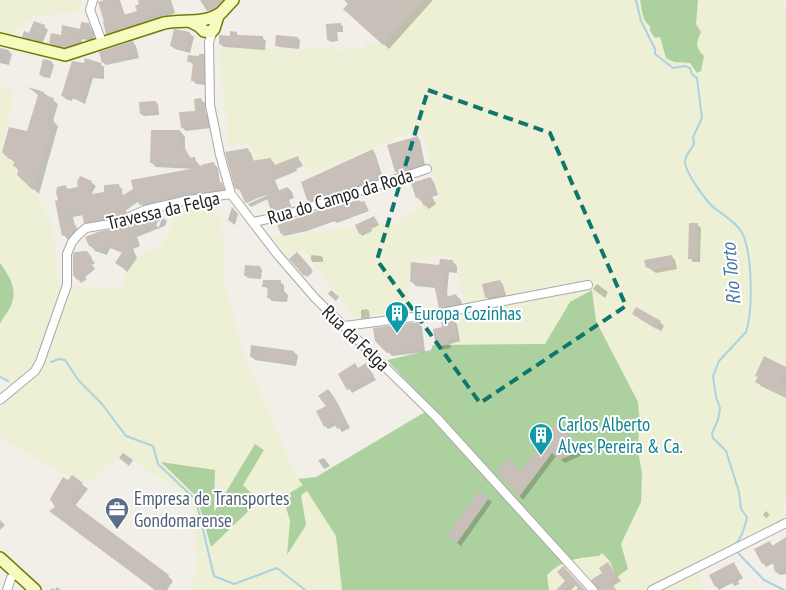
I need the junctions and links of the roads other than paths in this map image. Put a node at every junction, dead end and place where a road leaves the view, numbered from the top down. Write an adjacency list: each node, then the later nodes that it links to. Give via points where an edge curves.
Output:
1 (93, 0): 5 (street, via 90,10)
2 (233, 0): 3 (street)
3 (208, 28): 5 (street, via 185,21 164,23); 7 (street, Rua da Felga, via 210,105)
4 (0, 39): 5 (street, via 65,55)
5 (102, 42)
6 (427, 169): 8 (street, Rua do Campo da Roda, via 282,216)
7 (231, 194): 8 (street, Rua da Felga); 11 (street, Travessa da Felga, via 145,210 116,222 86,228 78,235 67,254 67,285 40,362 35,371)
8 (253, 222): 10 (street, Rua da Felga, via 308,290)
9 (588, 285): 10 (street, via 436,314)
10 (344, 326): 17 (street, Rua da Felga, via 437,418)
11 (0, 400)
12 (786, 523): 18 (street)
13 (0, 558): 14 (street)
14 (16, 573): 15 (street); 16 (street)
15 (7, 590)
16 (35, 590)
17 (593, 590)
18 (652, 590)

